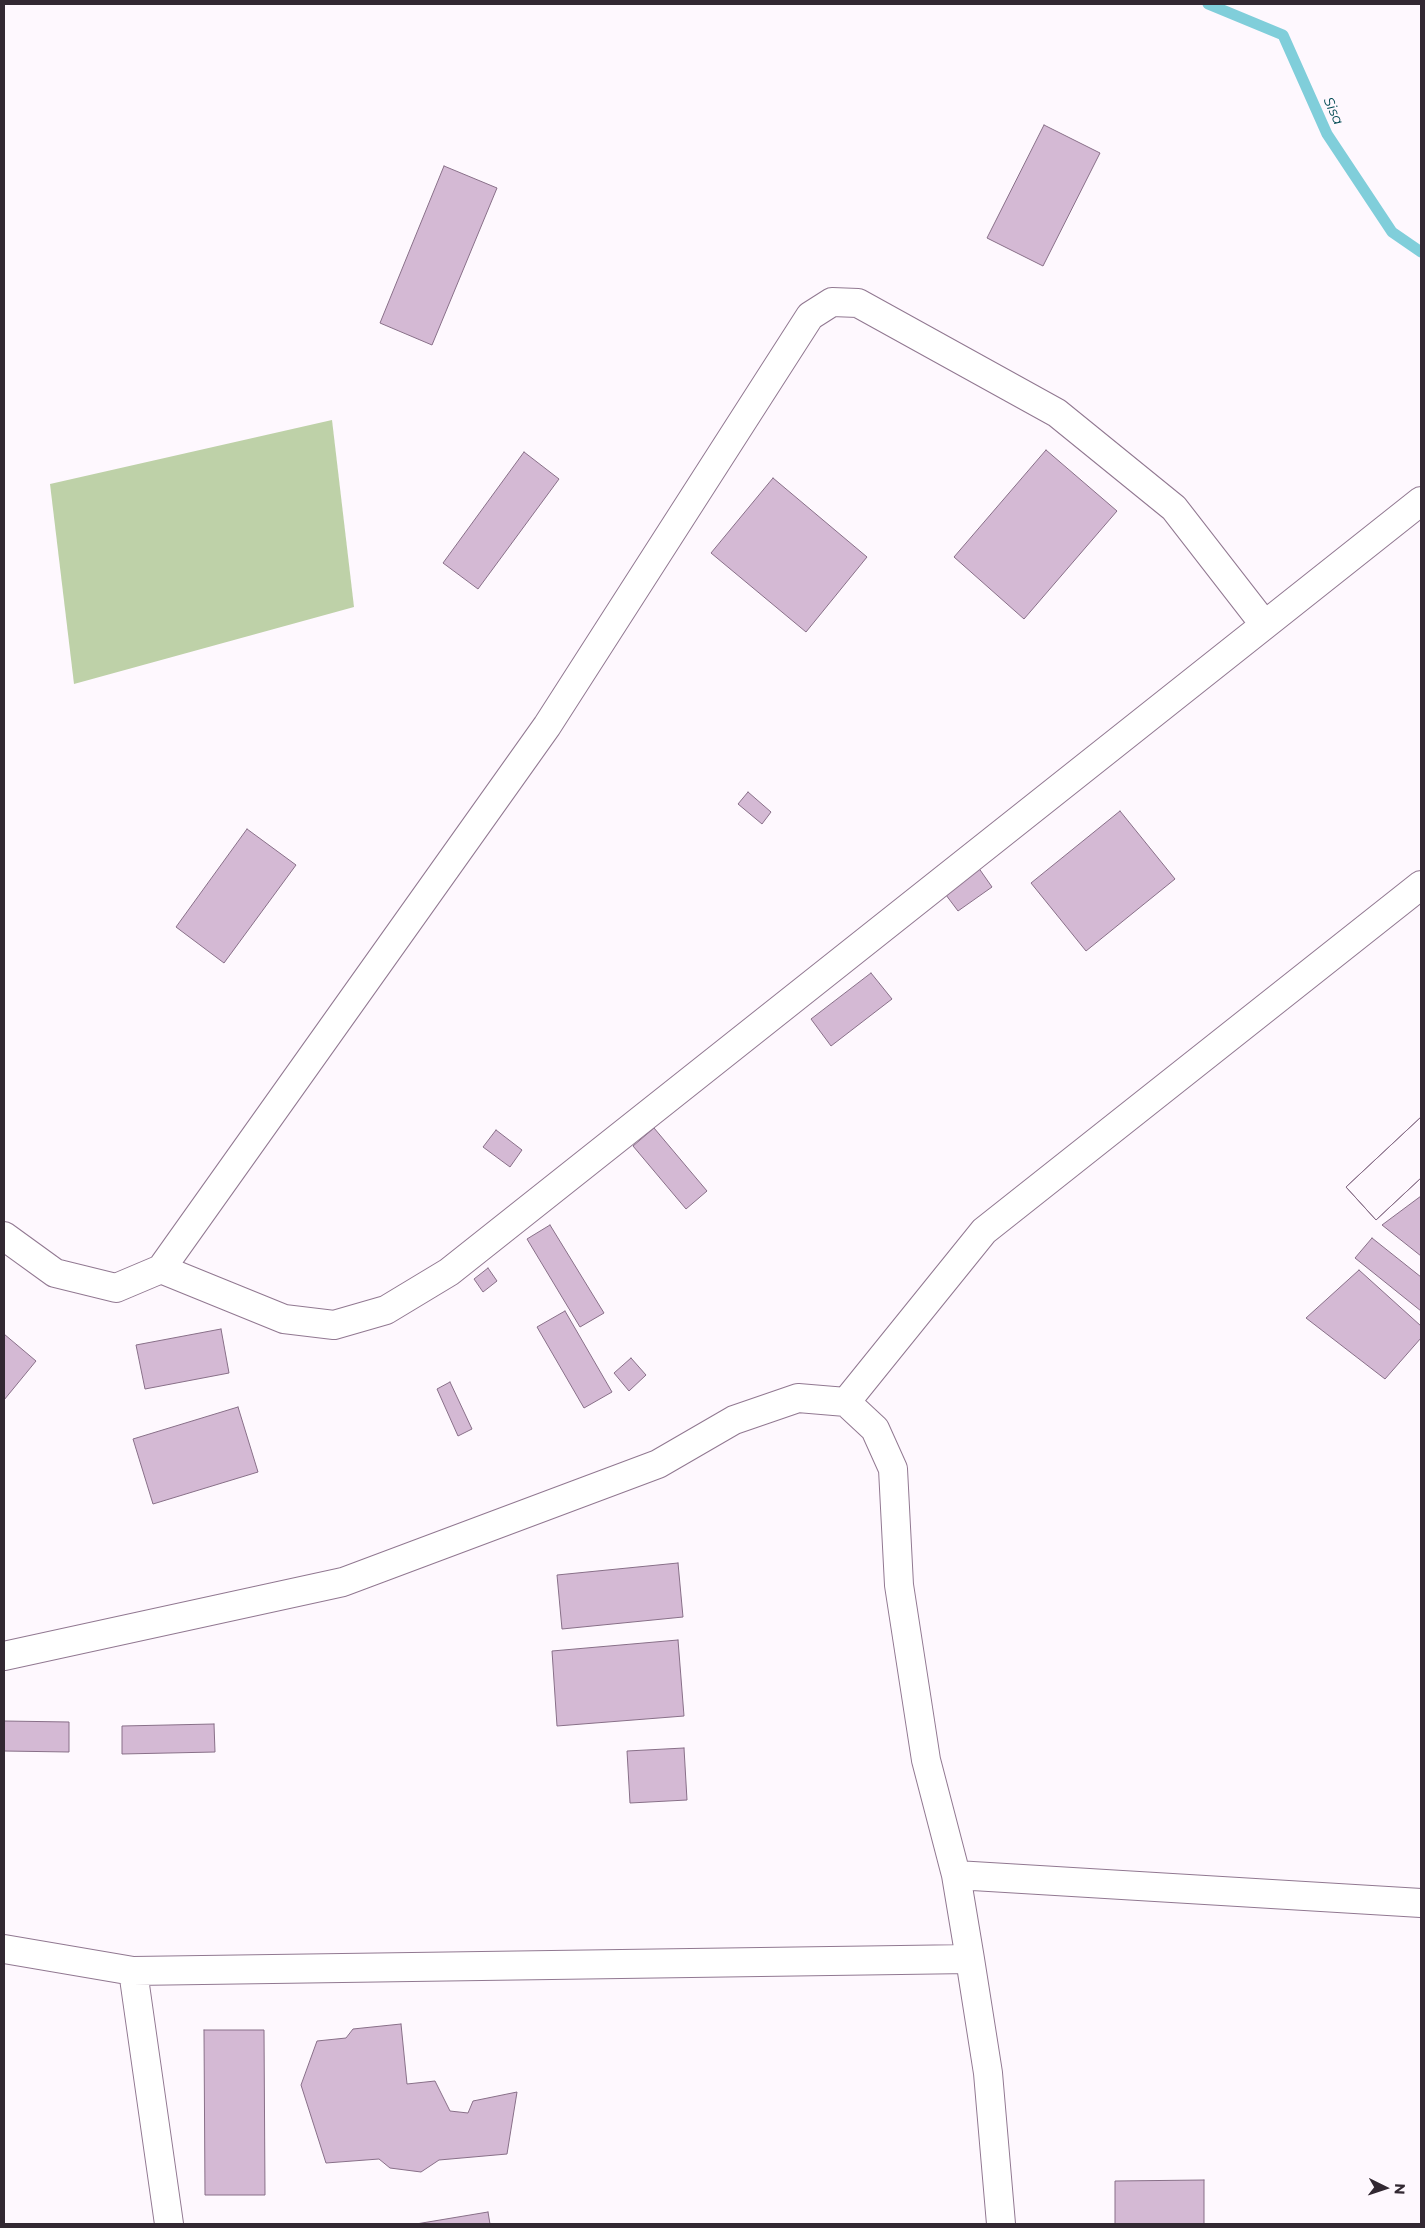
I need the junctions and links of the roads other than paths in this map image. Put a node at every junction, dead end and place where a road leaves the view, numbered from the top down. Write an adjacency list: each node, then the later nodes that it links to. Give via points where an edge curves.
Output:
1 (1421, 501): 2 (street)
2 (1264, 624): 5 (street, via 449,1272 386,1310 334,1325 284,1319); 5 (street, via 1174,508 1057,413 858,303 832,302 810,316 547,726)
3 (1421, 885): 6 (street, via 984,1231)
4 (4, 1236): 5 (street, via 55,1273 116,1288)
5 (161, 1269)
6 (846, 1402): 7 (street, via 798,1398 734,1420 658,1464 343,1582); 8 (street, via 875,1429 894,1470 899,1585 926,1760)
7 (4, 1656)
8 (956, 1875): 9 (street); 11 (street)
9 (1421, 1903)
10 (4, 1949): 12 (street)
11 (970, 1959): 12 (street); 14 (street, via 988,2073)
12 (132, 1971): 13 (street)
13 (169, 2224)
14 (1001, 2224)

